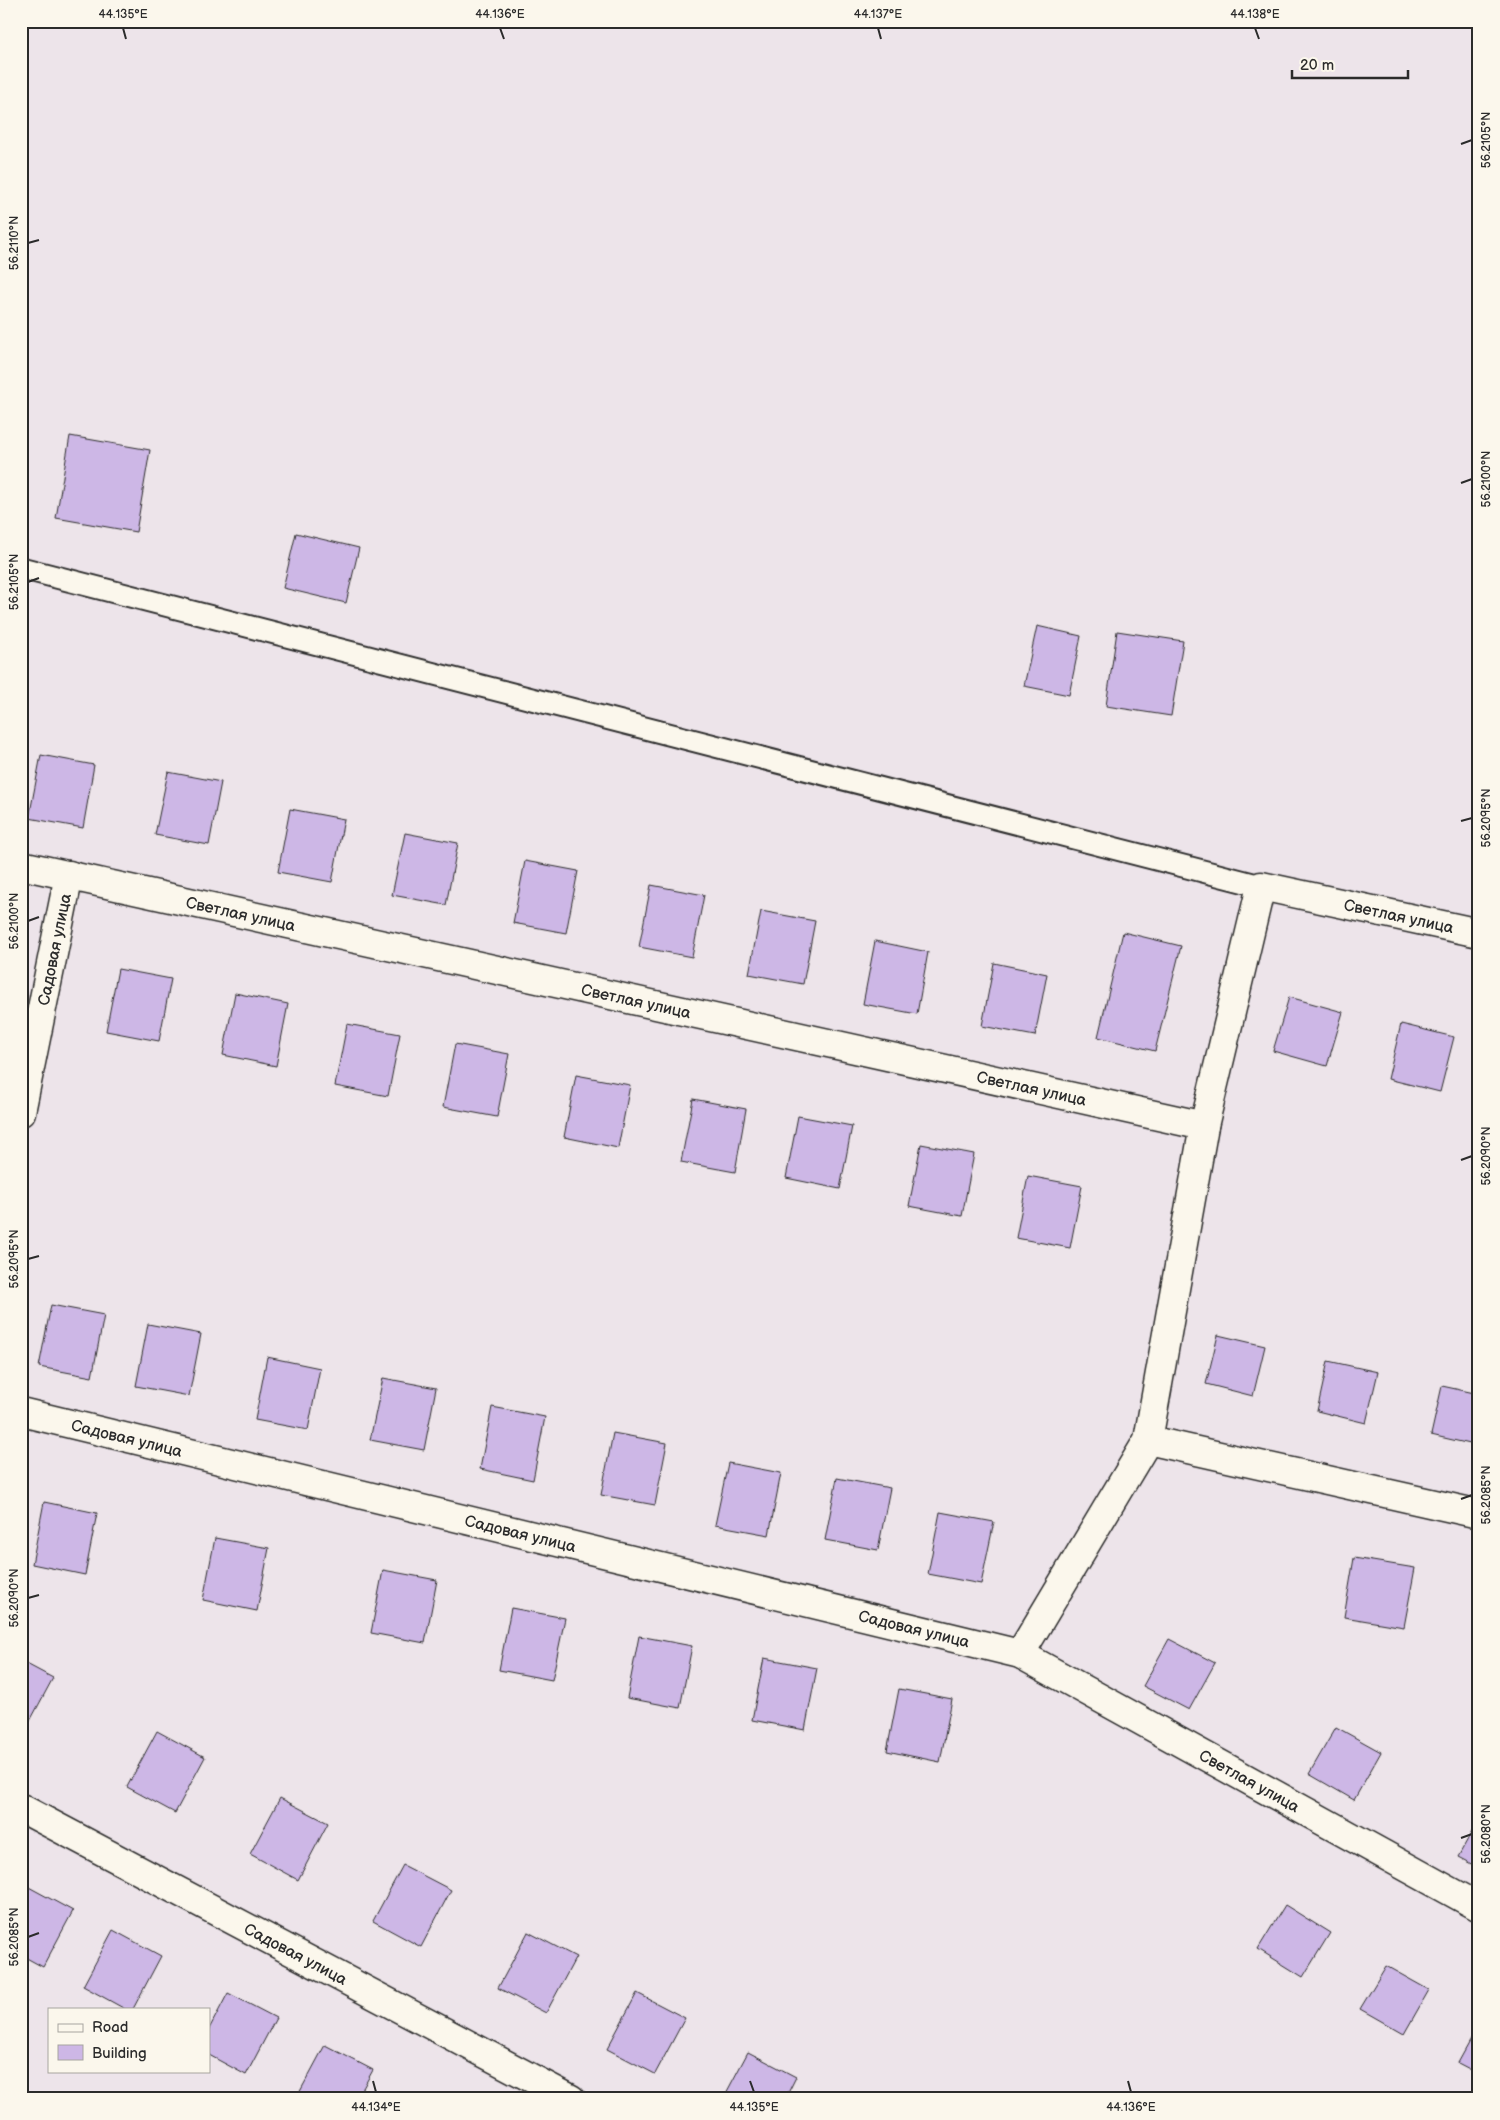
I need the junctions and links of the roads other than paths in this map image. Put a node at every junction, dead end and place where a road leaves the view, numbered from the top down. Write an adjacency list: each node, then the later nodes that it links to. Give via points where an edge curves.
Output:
1 (21, 568): 4 (lane)
2 (21, 865): 3 (street, Светлая улица)
3 (69, 875): 6 (street, Садовая улица); 7 (street, Светлая улица)
4 (1262, 886): 5 (street, Светлая улица); 7 (street)
5 (1479, 933)
6 (21, 1112)
7 (1204, 1126): 9 (street)
8 (21, 1412): 11 (street, Садовая улица)
9 (1148, 1440): 10 (street); 11 (street)
10 (1479, 1514)
11 (1020, 1654): 13 (street, Светлая улица)
12 (21, 1808): 14 (street, Садовая улица)
13 (1479, 1907)
14 (572, 2099)

